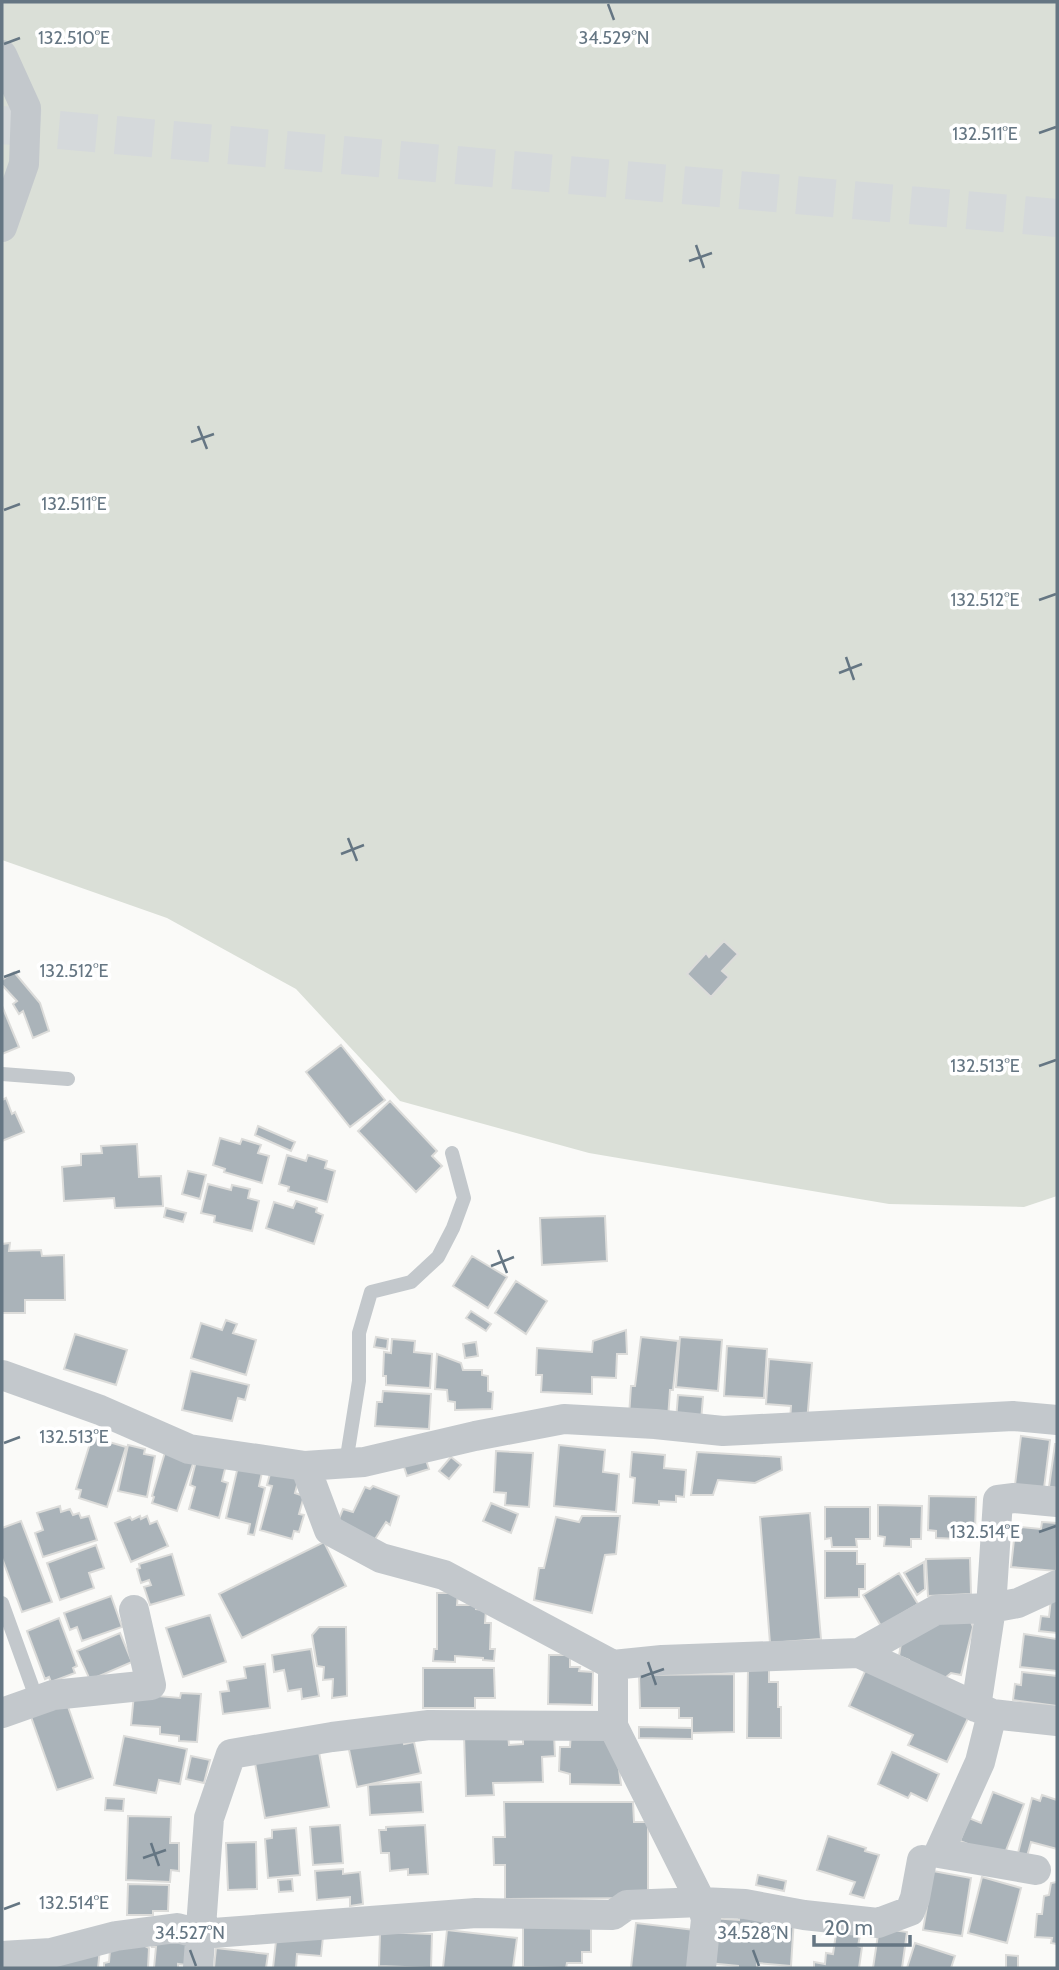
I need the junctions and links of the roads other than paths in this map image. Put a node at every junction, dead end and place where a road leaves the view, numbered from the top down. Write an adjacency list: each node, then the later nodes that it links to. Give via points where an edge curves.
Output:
1 (2, 55): 2 (street, via 26,108 24,164)
2 (2, 227)
3 (2, 1074): 4 (lane)
4 (68, 1079)
5 (452, 1153): 8 (lane, via 464,1198 438,1257 411,1282 371,1292 359,1333 359,1381)
6 (2, 1375): 9 (street, via 100,1410 189,1449)
7 (1057, 1420): 8 (street, via 1013,1416 723,1431 564,1419)
8 (345, 1464): 9 (street)
9 (305, 1466): 16 (street, via 329,1530 381,1558 444,1575)
10 (1057, 1502): 13 (street, via 998,1500)
11 (1057, 1585): 13 (street, via 1018,1603)
12 (2, 1604): 17 (lane)
13 (991, 1608): 15 (street, via 936,1610); 18 (street)
14 (134, 1610): 17 (street, via 151,1685)
15 (859, 1653): 16 (street); 18 (street)
16 (612, 1665): 21 (street)
17 (37, 1700): 19 (street)
18 (984, 1710): 20 (street); 23 (street, via 980,1762 939,1853)
19 (2, 1713)
20 (1057, 1721)
21 (613, 1727): 24 (street); 25 (street, via 429,1725 231,1754 209,1818)
22 (922, 1860): 24 (street, via 910,1911 878,1923)
23 (1036, 1870)
24 (701, 1902): 25 (street, via 627,1905 613,1915 476,1913); 28 (street, via 706,1919)
25 (200, 1934): 26 (street, via 177,1928 116,1936 51,1953); 27 (street)
26 (2, 1956)
27 (198, 1968)
28 (701, 1968)

